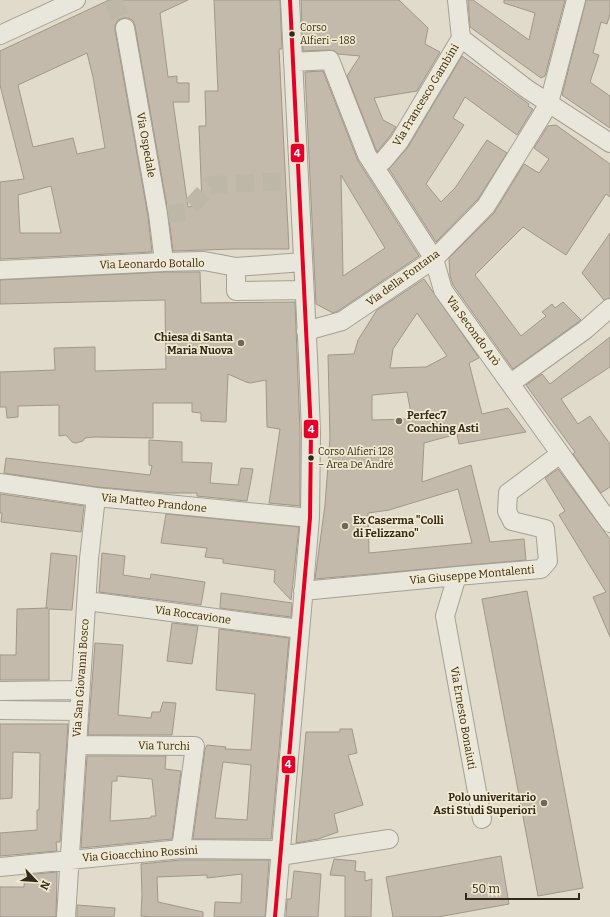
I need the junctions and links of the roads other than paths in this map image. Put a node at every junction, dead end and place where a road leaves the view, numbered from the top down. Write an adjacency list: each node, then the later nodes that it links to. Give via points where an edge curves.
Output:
1 (76, 0): 6 (street)
2 (290, 0): 8 (street)
3 (457, 0): 7 (street)
4 (576, 0): 9 (street, Via della Fontana)
5 (125, 28): 13 (street, Via Ospedale, via 162,214)
6 (0, 35)
7 (461, 38): 9 (street); 11 (street, Via Francesco Gambini, via 399,142 383,161)
8 (293, 62): 11 (street, Via Secondo Arò, via 330,60 367,155); 14 (street, via 292,180)
9 (549, 103): 10 (street); 12 (street, Via della Fontana, via 486,206)
10 (610, 143)
11 (373, 164): 12 (street, Via Secondo Arò)
12 (434, 259): 19 (street, Via della Fontana, via 342,321); 20 (street, Via Secondo Arò, via 443,290)
13 (164, 262): 15 (street, Via Leonardo Botallo, via 204,261); 16 (street, Via Leonardo Botallo)
14 (303, 262): 15 (street, Via Leonardo Botallo); 17 (street)
15 (236, 267): 17 (street, via 236,291)
16 (0, 270)
17 (304, 290): 19 (street)
18 (610, 308): 20 (street, via 585,330)
19 (306, 330): 24 (street, via 311,432)
20 (511, 383): 21 (street, Via Secondo Arò)
21 (560, 454): 25 (street, Via Secondo Arò); 26 (street, Via Giuseppe Montalenti, via 508,493 507,511 512,521 545,529 548,561 541,569)
22 (0, 483): 23 (street, Via Matteo Prandone)
23 (96, 497): 24 (street, Via Matteo Prandone); 28 (street, Via San Giovanni Bosco)
24 (310, 518): 27 (street)
25 (610, 523)
26 (457, 576): 27 (street, Via Giuseppe Montalenti); 37 (street, Via Ernesto Bonaiuti, via 445,616)
27 (303, 591): 29 (street)
28 (87, 601): 29 (street, Via Roccavione); 30 (street, Via San Giovanni Bosco)
29 (300, 629): 40 (street)
30 (80, 690): 32 (street); 35 (street, Via San Giovanni Bosco)
31 (0, 691): 32 (street)
32 (54, 691): 34 (street)
33 (0, 710): 34 (street)
34 (53, 710): 35 (street)
35 (79, 711): 36 (street, Via San Giovanni Bosco)
36 (76, 745): 39 (street, Via Turchi, via 195,746); 41 (street, Via San Giovanni Bosco)
37 (482, 819)
38 (389, 839): 40 (street, Via Gioacchino Rossini)
39 (181, 849): 40 (street, Via Gioacchino Rossini); 41 (street, Via Gioacchino Rossini)
40 (281, 853): 44 (street)
41 (71, 860): 42 (street, Via Gioacchino Rossini); 43 (street, Via San Giovanni Bosco)
42 (0, 867)
43 (66, 917)
44 (275, 917)

